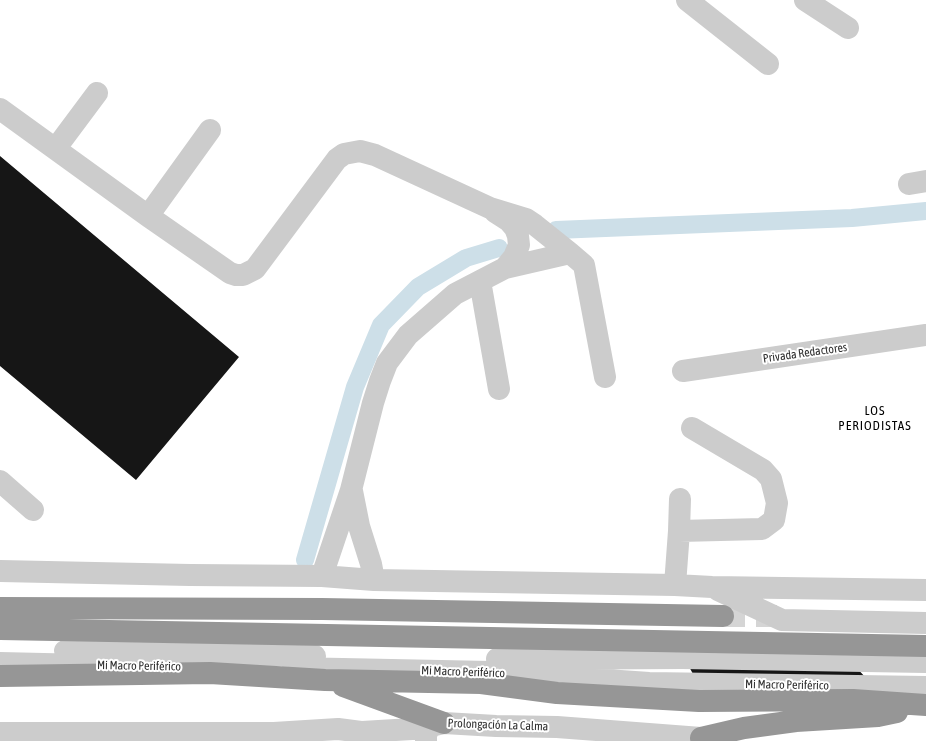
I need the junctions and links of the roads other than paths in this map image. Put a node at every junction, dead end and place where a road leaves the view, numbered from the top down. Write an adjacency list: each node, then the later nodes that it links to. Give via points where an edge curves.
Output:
1 (687, 0): 4 (street)
2 (805, 0): 3 (street)
3 (848, 28)
4 (768, 64)
5 (97, 93): 8 (street)
6 (0, 109): 8 (street)
7 (210, 130): 10 (street)
8 (56, 148): 10 (street)
9 (490, 208): 10 (street, via 375,155 353,151 341,156 332,165 255,269 243,275 230,273); 11 (street, via 526,219); 12 (street, via 509,221 518,236 519,245)
10 (148, 216)
11 (570, 253): 12 (street); 16 (street, via 584,265)
12 (505, 268): 13 (street)
13 (480, 281): 17 (street); 20 (street, via 455,294 424,320 408,335 387,363)
14 (926, 335): 15 (street, Privada Redactores)
15 (683, 371)
16 (605, 377)
17 (499, 389)
18 (692, 428): 23 (street, via 763,470 771,479 777,503 774,520 762,529)
19 (0, 480): 22 (street)
20 (351, 490): 25 (street); 26 (street)
21 (680, 499): 23 (street)
22 (33, 510)
23 (679, 531): 27 (street)
24 (0, 571): 25 (street)
25 (322, 576): 26 (street)
26 (374, 580): 27 (street)
27 (675, 585): 28 (street)
28 (712, 587): 29 (street); 32 (street, via 782,620)
29 (926, 590)
30 (0, 608): 31 (highway, via 322,609)
31 (723, 616)
32 (926, 623)
33 (0, 629): 34 (highway)
34 (926, 646)
35 (0, 650): 36 (street, Mi Macro Periférico, via 488,659 682,658)
36 (926, 662)
37 (0, 663): 40 (street, Mi Macro Periférico, via 490,672)
38 (0, 676): 39 (highway, via 210,674)
39 (325, 680): 40 (highway, via 481,683 557,693 699,701); 41 (highway)
40 (923, 700): 45 (highway, via 904,710 878,716 796,721 744,728)
41 (433, 731): 43 (street, Prolongación La Calma, via 496,726); 44 (street, Prolongación La Calma)
42 (0, 733): 44 (street, via 274,733 338,729)
43 (556, 734): 45 (street, Prolongación La Calma)
44 (355, 736): 46 (street)
45 (700, 739): 47 (street, Prolongación La Calma)
46 (382, 741)
47 (722, 741)

